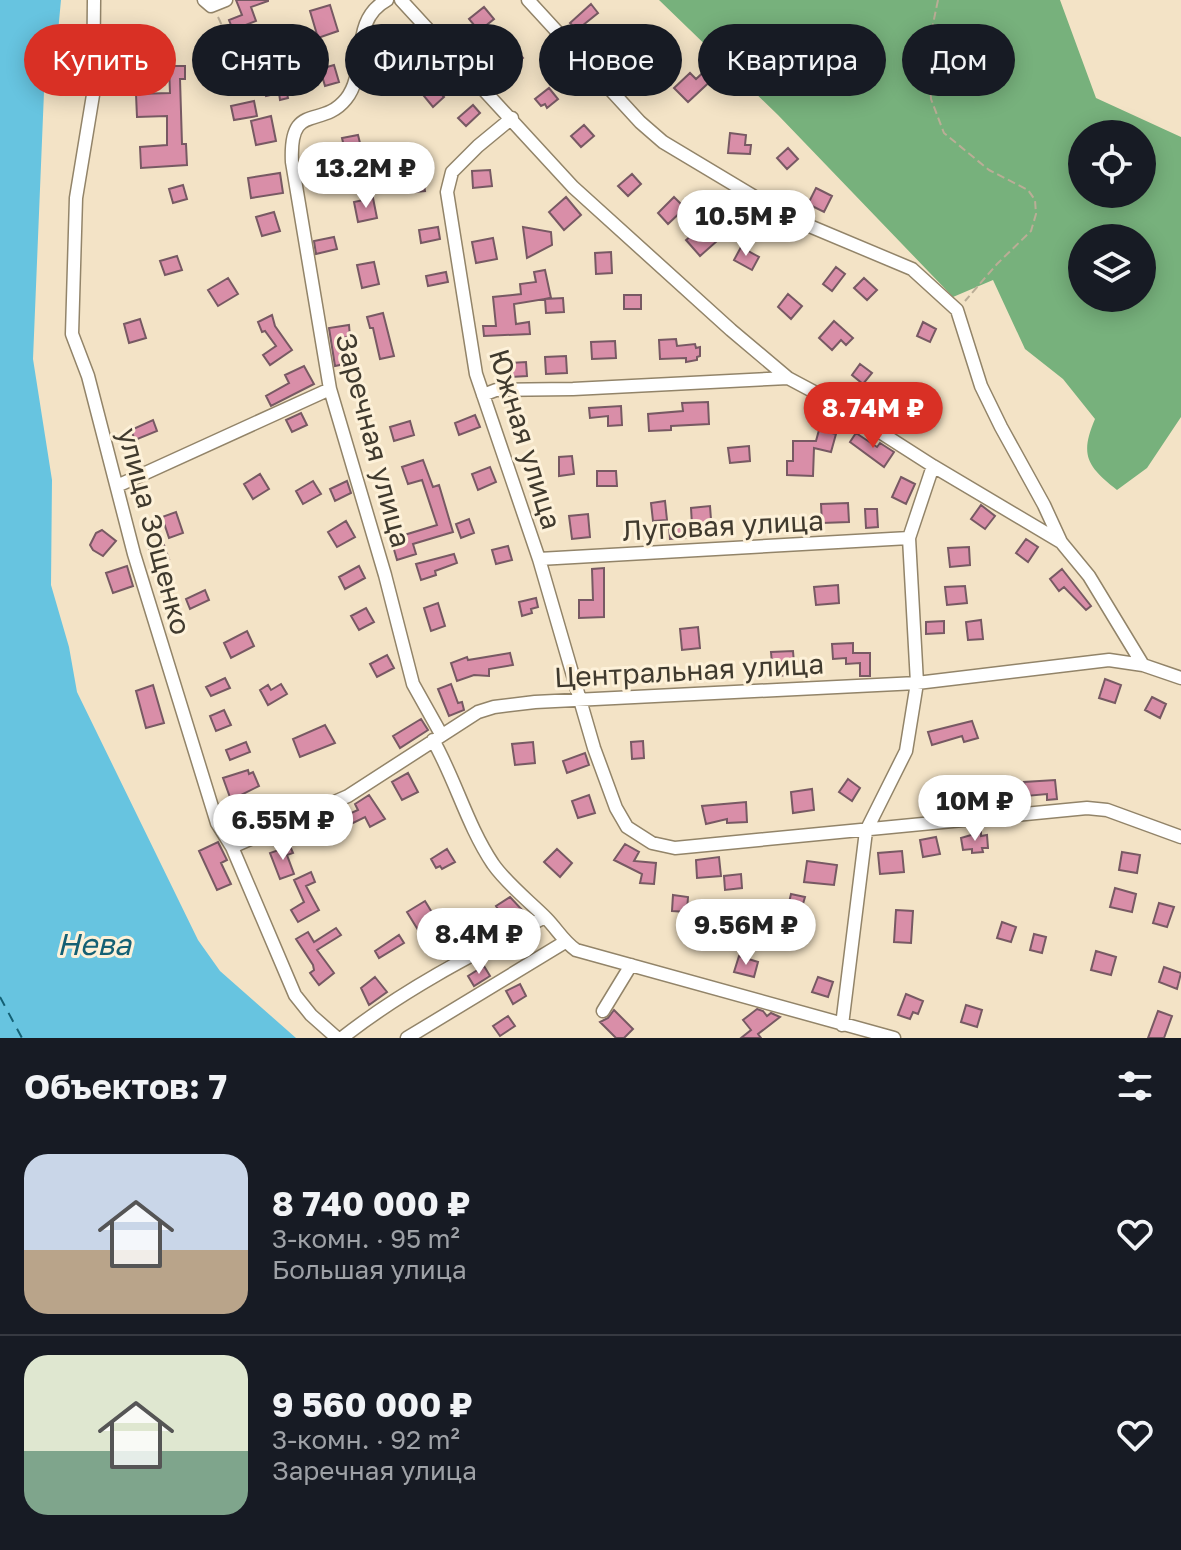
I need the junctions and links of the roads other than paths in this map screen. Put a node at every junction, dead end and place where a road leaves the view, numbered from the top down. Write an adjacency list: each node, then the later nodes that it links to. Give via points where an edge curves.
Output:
1 (94, 0): 12 (street, улица Зощенко, via 93,95 76,198 72,334)
2 (226, 0): 6 (street)
3 (387, 0): 9 (street, Заречная улица, via 371,12 349,94 336,108 298,125 291,145)
4 (401, 0): 7 (street)
5 (528, 0): 14 (street, via 663,142 788,217 912,269 957,310 981,386)
6 (208, 3)
7 (512, 118): 8 (street, via 573,187); 10 (street, Южная улица, via 452,172 447,192)
8 (788, 378): 10 (street, via 496,390); 11 (street)
9 (330, 389): 12 (street); 20 (street, Заречная улица, via 413,684)
10 (483, 395): 15 (street, Южная улица)
11 (933, 466): 13 (street); 14 (street)
12 (117, 486): 23 (street, улица Зощенко, via 187,731 217,823)
13 (909, 538): 15 (street, Луговая улица); 18 (street)
14 (1061, 542): 16 (street, via 1089,576)
15 (539, 559): 19 (street, Южная улица)
16 (1143, 665): 17 (street, Центральная улица); 18 (street, Центральная улица, via 1109,660)
17 (1181, 678)
18 (917, 683): 19 (street, Центральная улица); 21 (street, via 906,751)
19 (582, 700): 20 (street, Центральная улица, via 494,707); 21 (street, Южная улица, via 616,808 627,827 652,843 675,848)
20 (437, 737): 23 (street, Центральная улица, via 348,796); 24 (street, Заречная улица, via 462,807 495,867)
21 (866, 831): 22 (street, Южная улица, via 1087,808); 28 (street)
22 (1181, 837)
23 (232, 847): 29 (street, улица Зощенко, via 295,995)
24 (545, 917): 25 (street, Заречная улица); 29 (street, via 448,968)
25 (565, 942): 26 (street, Заречная улица); 30 (street)
26 (631, 965): 27 (street); 28 (street, Заречная улица, via 748,995)
27 (603, 1011)
28 (846, 1030): 31 (street, Заречная улица)
29 (340, 1038)
30 (407, 1038)
31 (894, 1038)

